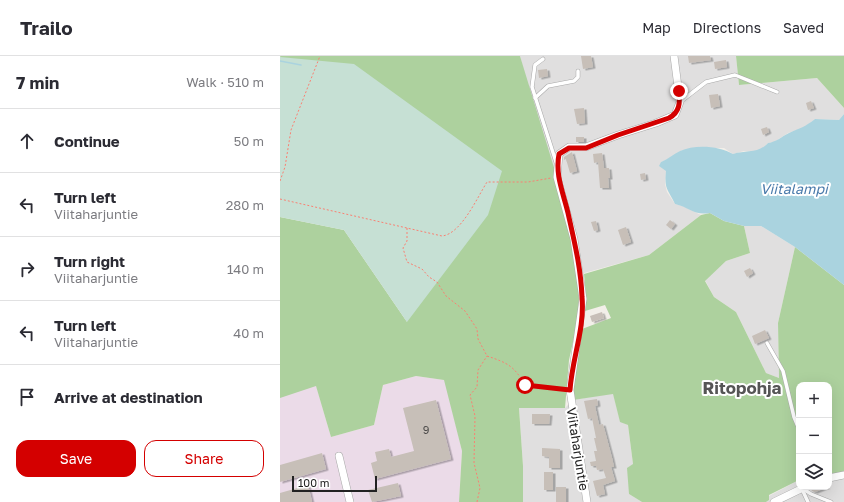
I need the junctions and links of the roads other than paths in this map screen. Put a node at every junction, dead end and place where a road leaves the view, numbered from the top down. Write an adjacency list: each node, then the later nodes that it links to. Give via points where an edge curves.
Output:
1 (674, 56): 6 (street)
2 (542, 59): 5 (lane, via 535,65 532,88)
3 (578, 72): 5 (lane, via 578,78 574,81 548,86)
4 (777, 92): 6 (lane, via 735,75 706,82)
5 (535, 98): 7 (lane)
6 (680, 102): 7 (street, Viitaharjuntie, via 674,115 656,124 586,148 563,150 559,154)
7 (557, 165): 18 (street, Viitaharjuntie, via 557,177 574,239 583,299 570,390)
8 (767, 343): 9 (lane, via 783,371)
9 (796, 422)
10 (339, 456): 17 (street)
11 (844, 475): 12 (street)
12 (832, 477)
13 (800, 490): 16 (street)
14 (804, 490): 20 (lane)
15 (806, 490): 21 (lane)
16 (784, 500): 19 (street)
17 (350, 502)
18 (586, 502)
19 (774, 502)
20 (808, 502)
21 (831, 502)

